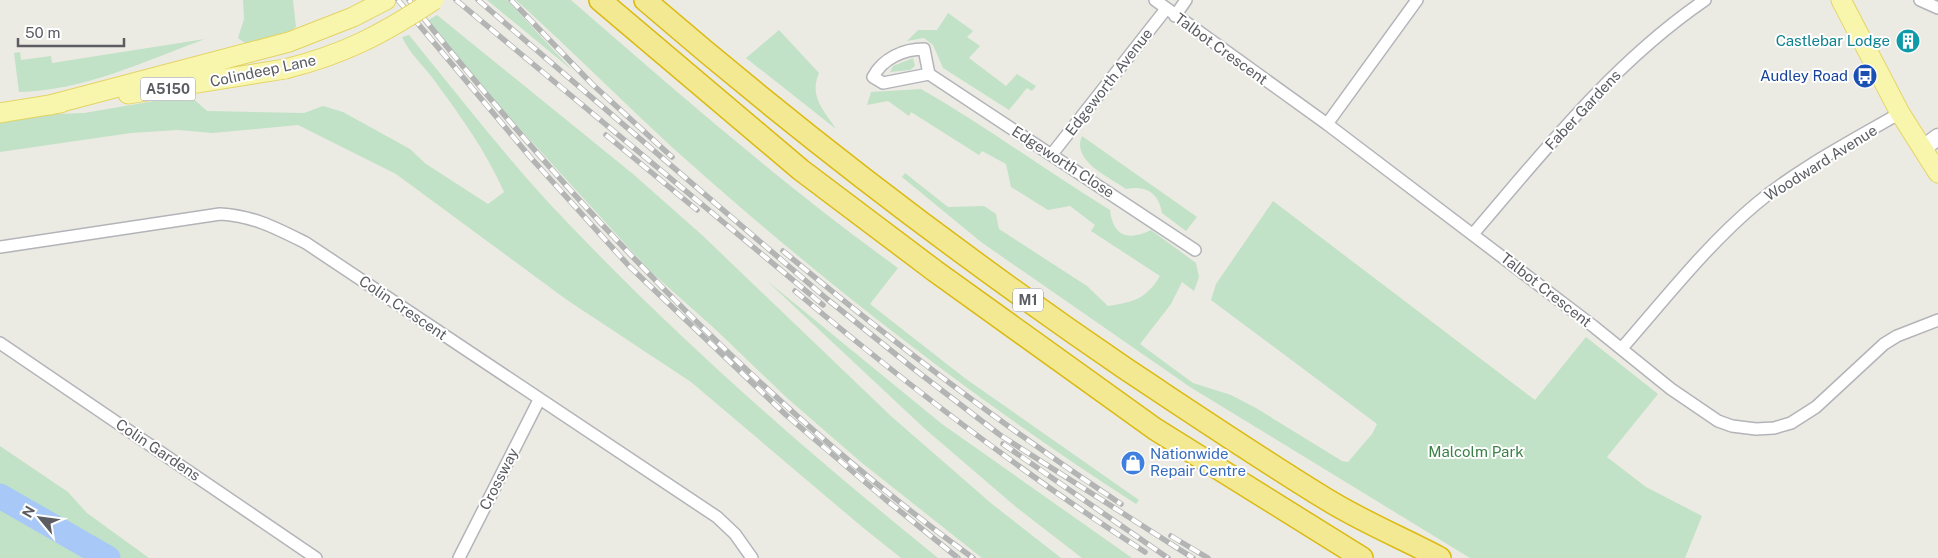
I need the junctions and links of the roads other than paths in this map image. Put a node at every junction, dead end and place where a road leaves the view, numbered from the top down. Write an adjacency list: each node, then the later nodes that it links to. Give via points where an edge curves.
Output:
1 (386, 0): 14 (main road, Colindeep Lane / A5150, via 289,42)
2 (434, 0): 14 (main road, Colindeep Lane / A5150, bridge, via 349,49 285,69 179,88)
3 (600, 0): 32 (highway, M1, via 801,170 935,271 1155,429)
4 (645, 0): 33 (highway, M1, via 807,135 956,249 1064,326 1176,403 1333,503)
5 (1155, 0): 12 (street, Talbot Crescent)
6 (1186, 0): 12 (street, Edgeworth Avenue)
7 (1417, 0): 17 (street)
8 (1705, 0): 22 (street, Faber Gardens, via 1642,49 1595,93)
9 (1841, 0): 16 (main road)
10 (1920, 0): 11 (street)
11 (1938, 8)
12 (1171, 12): 17 (street, Talbot Crescent); 20 (street, Edgeworth Avenue)
13 (929, 74): 13 (street, via 924,49 910,49 891,58 873,76 883,83); 20 (street, Edgeworth Close)
14 (50, 105): 15 (main road, Colindeep Lane / A5150)
15 (0, 113)
16 (1900, 114): 19 (main road); 27 (street, Woodward Avenue, via 1813,164 1757,203 1714,243)
17 (1327, 124): 22 (street, Talbot Crescent)
18 (1938, 138): 19 (street)
19 (1922, 149): 21 (main road)
20 (1052, 154): 24 (street, Edgeworth Close)
21 (1938, 173)
22 (1473, 234): 27 (street, Talbot Crescent)
23 (0, 247): 28 (street, Colin Crescent, via 220,214 260,220 306,243)
24 (1195, 250)
25 (1938, 320): 27 (street, Talbot Crescent, via 1896,336 1811,411 1791,423 1774,428 1743,428 1718,421)
26 (0, 343): 29 (street, Colin Gardens)
27 (1622, 348)
28 (539, 400): 30 (street, Crossway); 31 (street, Colin Crescent, via 717,517 735,534)
29 (316, 558)
30 (459, 558)
31 (752, 558)
32 (1362, 558)
33 (1440, 558)

